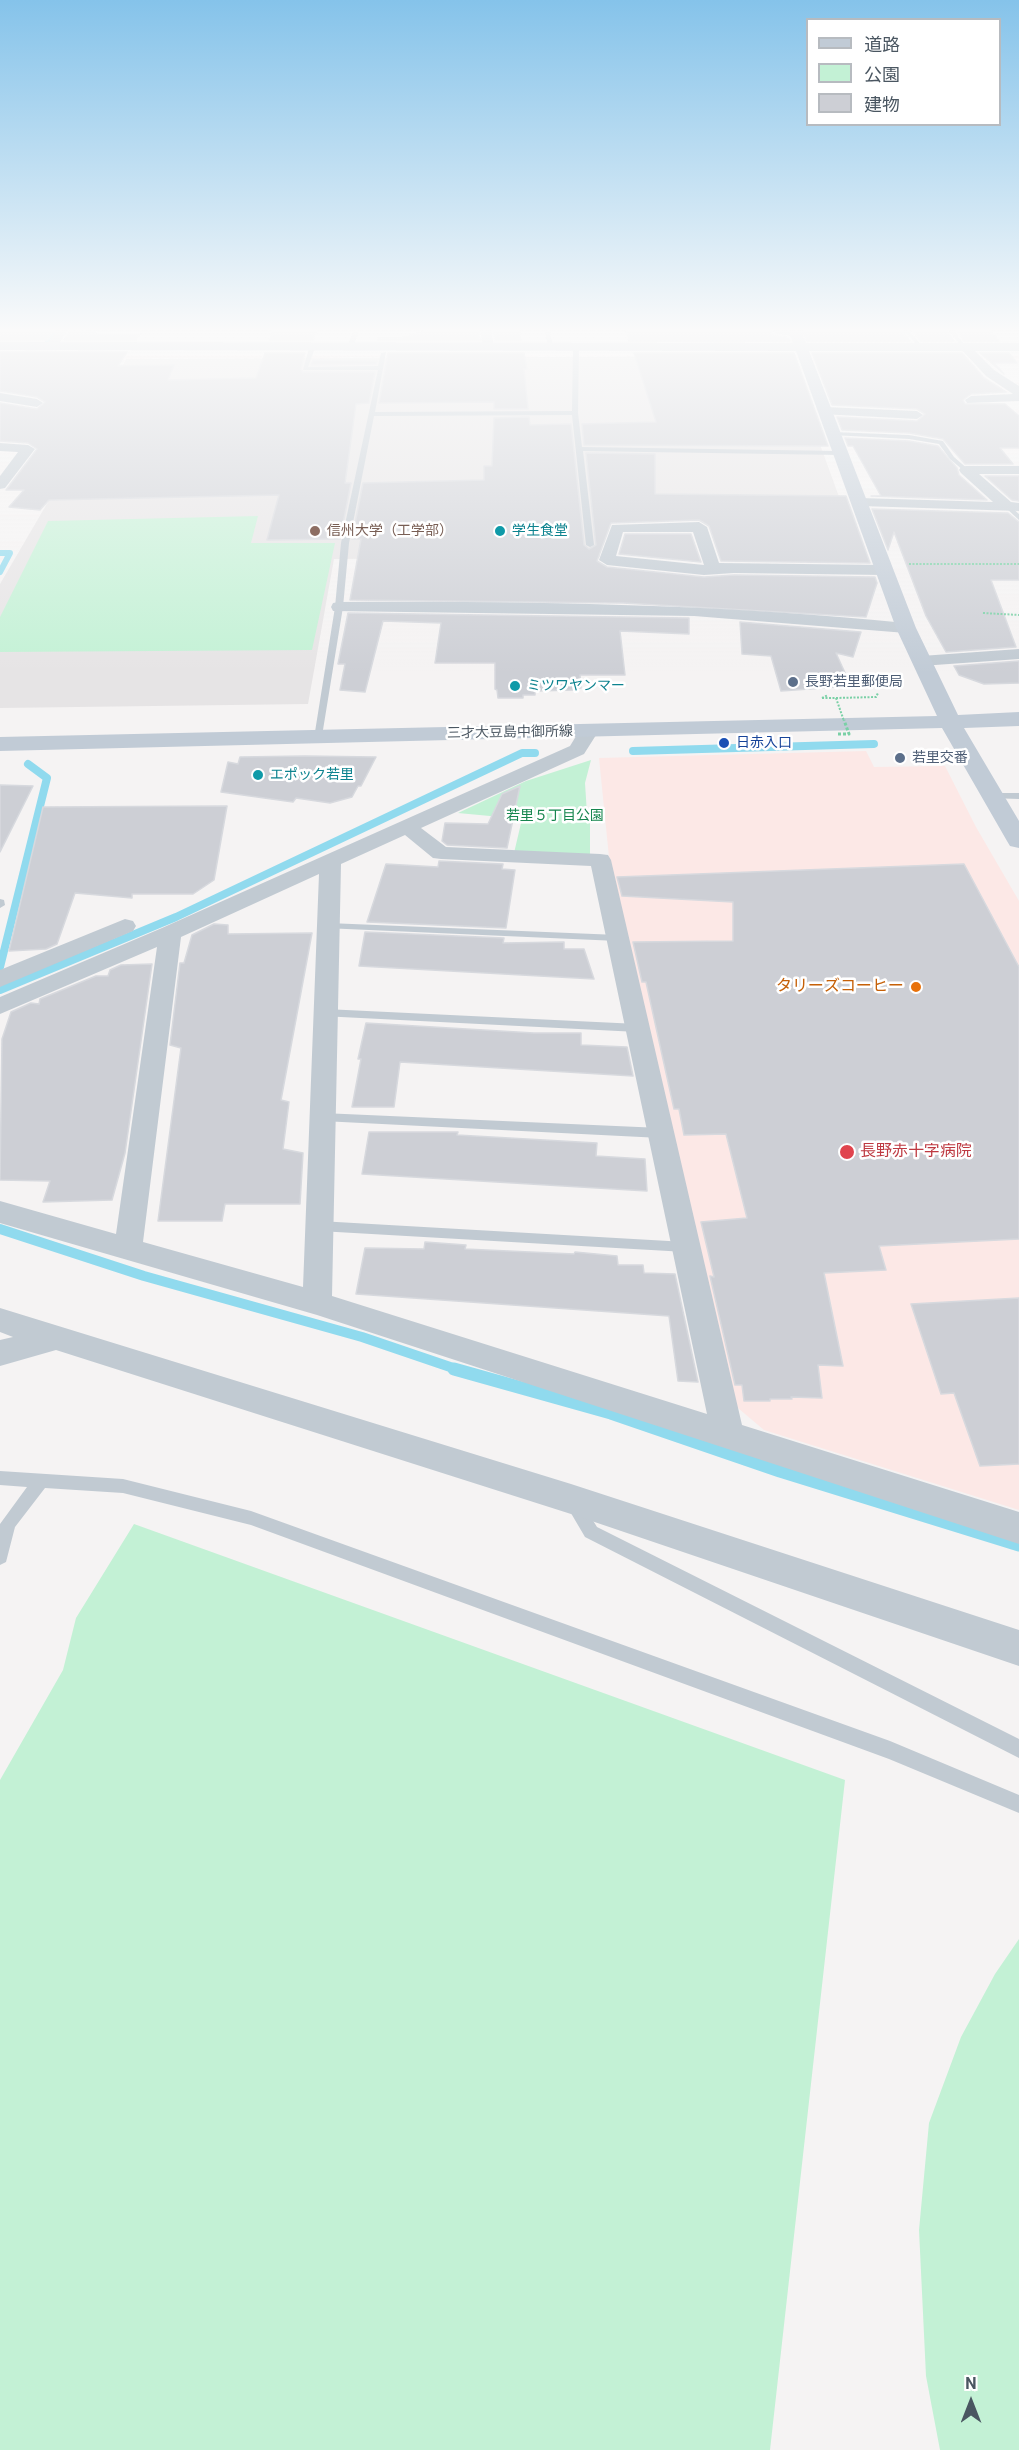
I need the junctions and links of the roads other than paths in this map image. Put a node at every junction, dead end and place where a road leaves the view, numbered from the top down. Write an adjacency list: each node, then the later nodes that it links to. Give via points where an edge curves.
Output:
1 (365, 445): 16 (lane, via 345,543)
2 (579, 445): 6 (lane)
3 (837, 445): 7 (street)
4 (943, 445): 8 (lane)
5 (0, 447): 10 (street, via 28,449)
6 (580, 449): 7 (lane); 13 (lane)
7 (839, 453): 11 (street)
8 (966, 470): 9 (street); 12 (street)
9 (1019, 470)
10 (0, 485)
11 (860, 502): 12 (street); 14 (street)
12 (1015, 511)
13 (590, 545)
14 (882, 567): 15 (street, via 810,571 796,567); 17 (street)
15 (713, 568): 15 (street, via 699,527 617,528 607,560)
16 (339, 607): 17 (street, via 598,606 825,618); 23 (lane)
17 (906, 628): 19 (street)
18 (1019, 654): 19 (street)
19 (921, 661): 21 (street)
20 (1019, 703): 21 (street, 三才大豆島中御所線)
21 (946, 714): 22 (street, 三才大豆島中御所線); 23 (street, 三才大豆島中御所線); 25 (street, 三才大豆島中御所線); 27 (street)
22 (1019, 719)
23 (318, 728): 24 (street, 三才大豆島中御所線); 25 (street, 三才大豆島中御所線); 26 (street, 三才大豆島中御所線)
24 (0, 729)
25 (588, 732): 29 (street, via 578,750)
26 (0, 744)
27 (992, 796): 28 (lane); 30 (street)
28 (1019, 796)
29 (407, 827): 31 (street); 35 (street, via 441,853 600,860)
30 (1019, 841)
31 (330, 862): 33 (street); 34 (street)
32 (125, 926): 36 (street)
33 (328, 926): 35 (lane); 38 (street)
34 (171, 933): 37 (street); 45 (street)
35 (618, 938): 39 (street)
36 (0, 980)
37 (0, 1006)
38 (325, 1014): 39 (lane); 40 (street)
39 (638, 1028): 41 (street)
40 (322, 1117): 41 (lane); 43 (street)
41 (661, 1133): 44 (street)
42 (0, 1212): 45 (street)
43 (319, 1226): 44 (lane); 46 (street)
44 (686, 1247): 50 (street)
45 (128, 1250): 46 (street)
46 (317, 1303): 50 (street)
47 (0, 1320): 48 (street)
48 (54, 1338): 49 (street); 53 (street)
49 (0, 1353)
50 (728, 1434): 54 (street)
51 (0, 1478): 52 (lane)
52 (42, 1481): 55 (lane, via 8,1524); 58 (lane, via 123,1486 250,1518 890,1750)
53 (571, 1499): 56 (street); 57 (lane, via 591,1532)
54 (1019, 1528)
55 (0, 1557)
56 (1019, 1648)
57 (1019, 1749)
58 (1019, 1804)

